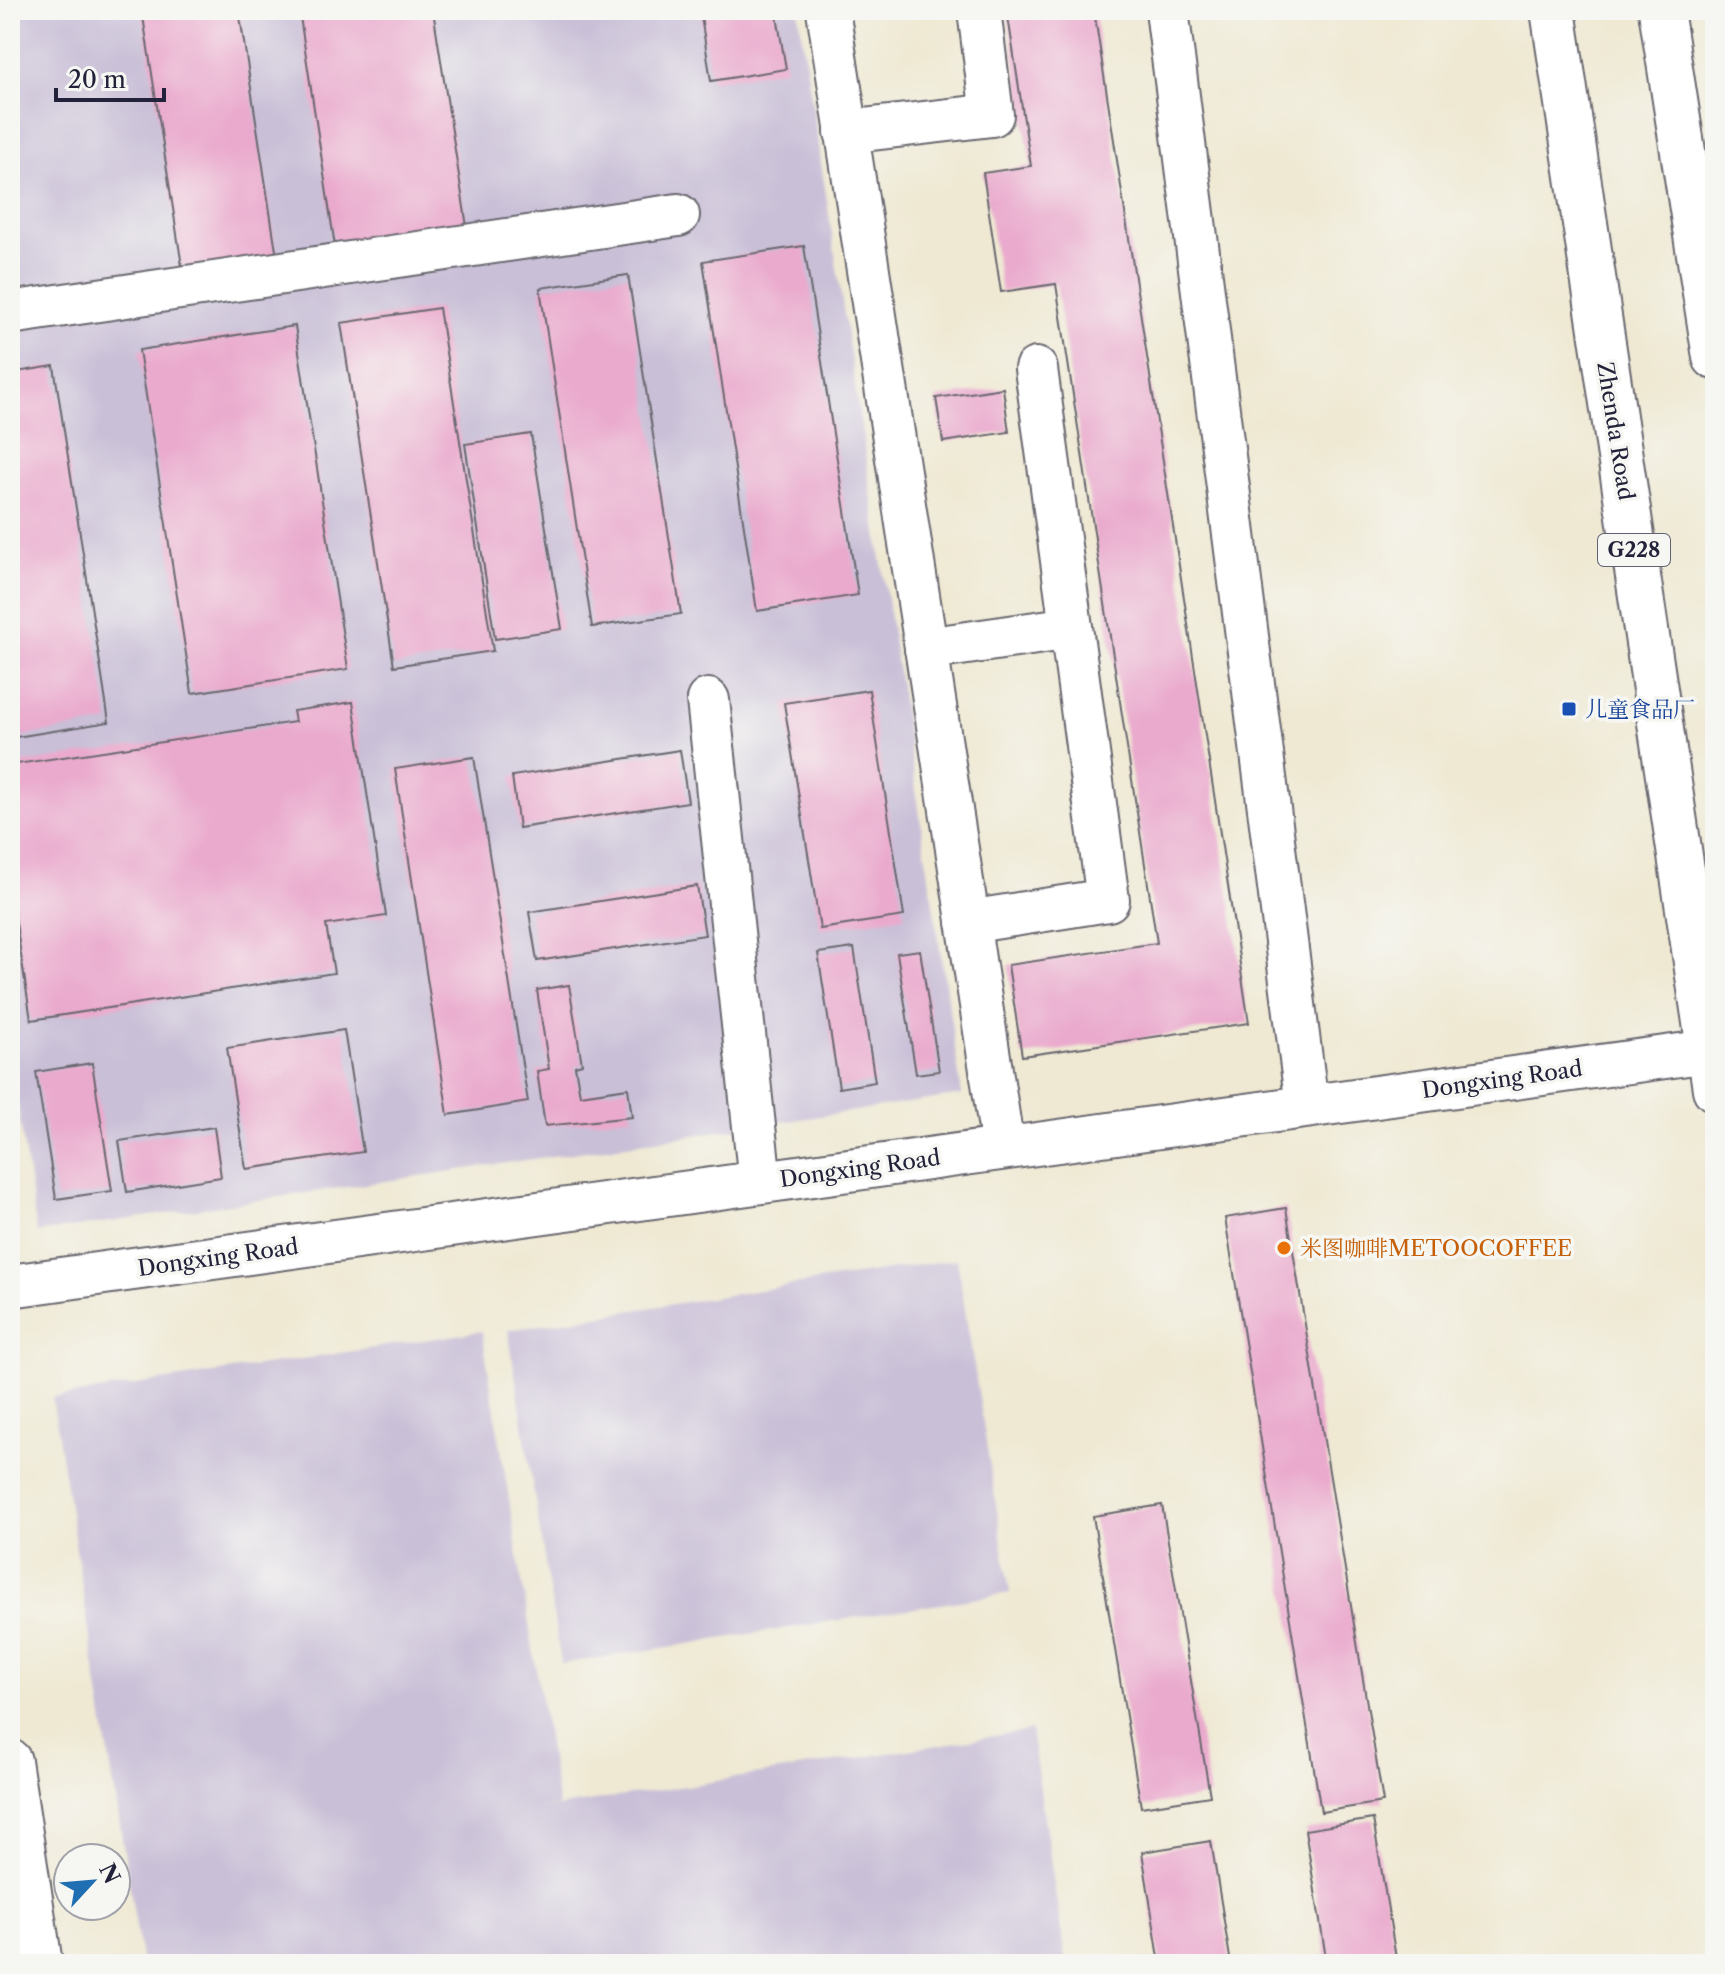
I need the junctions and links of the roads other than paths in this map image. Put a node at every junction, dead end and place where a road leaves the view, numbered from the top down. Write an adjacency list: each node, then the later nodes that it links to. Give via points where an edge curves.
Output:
1 (828, 10): 6 (street)
2 (979, 10): 6 (street, via 992,115)
3 (1167, 10): 16 (street)
4 (1553, 10): 15 (highway, Zhenda Road / G228)
5 (1661, 10): 9 (highway)
6 (846, 132): 12 (street)
7 (678, 215): 8 (street)
8 (10, 313)
9 (1715, 357)
10 (1036, 369): 11 (street)
11 (1071, 628): 12 (street); 14 (street, via 1108,900)
12 (926, 649): 14 (street)
13 (708, 700): 18 (street)
14 (968, 922): 17 (street)
15 (1712, 1070): 16 (street, Dongxing Road)
16 (1307, 1106): 17 (street, Dongxing Road)
17 (1003, 1148): 18 (street, Dongxing Road)
18 (760, 1182): 19 (street, Dongxing Road)
19 (10, 1286)
20 (10, 1761): 21 (street)
21 (41, 1964)

